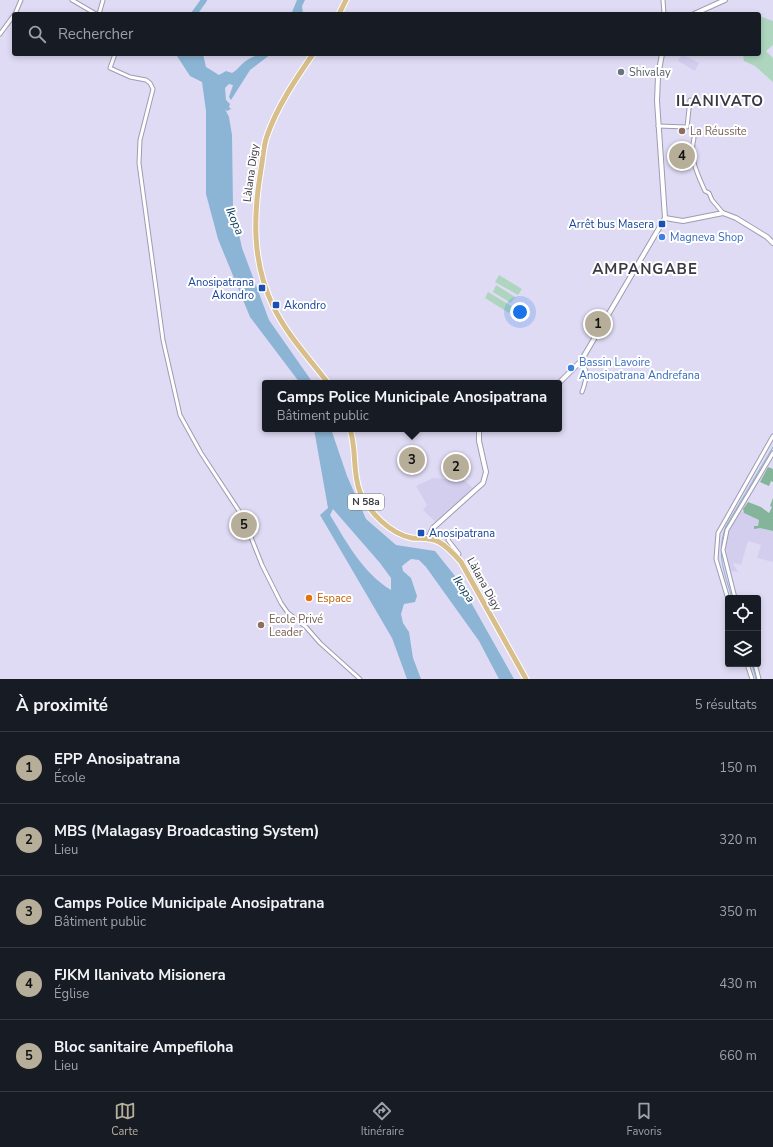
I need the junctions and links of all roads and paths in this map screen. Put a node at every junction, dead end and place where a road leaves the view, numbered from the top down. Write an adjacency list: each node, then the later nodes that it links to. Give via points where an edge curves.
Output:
1 (21, 0): 7 (street)
2 (72, 0): 8 (street)
3 (103, 0): 9 (street)
4 (346, 0): 10 (main road)
5 (663, 0): 11 (street)
6 (724, 0): 12 (street)
7 (15, 12)
8 (93, 12)
9 (100, 12)
10 (340, 12)
11 (664, 12)
12 (698, 12)
13 (12, 18): 14 (street)
14 (0, 34)
15 (114, 56): 39 (street, via 110,68 130,78 146,80 153,89 140,140 139,163 162,340 180,415 243,517 262,565 281,603 288,613)
16 (312, 56): 25 (main road, Làlana Digy, via 281,103 266,138 256,212 255,246 266,290 278,316)
17 (662, 56): 19 (street, via 656,101)
18 (690, 100): 19 (street, via 687,127)
19 (658, 126): 22 (street)
20 (694, 138): 21 (street, via 691,148 693,162 705,191 710,193)
21 (723, 213): 22 (street, via 683,221); 23 (street, via 767,236)
22 (665, 218): 24 (street)
23 (773, 243)
24 (581, 361): 26 (street); 27 (street, via 586,367 586,380)
25 (326, 380)
26 (562, 380)
27 (582, 392)
28 (351, 432): 33 (main road, Làlana Digy / N 58a, via 358,486 365,501 387,526 411,537)
29 (479, 432): 33 (street, via 486,472 483,483 433,528)
30 (773, 436): 35 (street, via 718,533 716,559)
31 (773, 453): 36 (street, via 727,530 723,550)
32 (479, 536): 34 (street, via 451,532 448,540 459,554)
33 (428, 538): 34 (main road, Làlana Digy / N 58a, via 439,542)
34 (457, 557): 40 (main road, Làlana Digy / N 58a)
35 (727, 595)
36 (734, 595)
37 (748, 667): 41 (street)
38 (756, 667): 42 (street)
39 (360, 679)
40 (526, 679)
41 (752, 679)
42 (759, 679)

